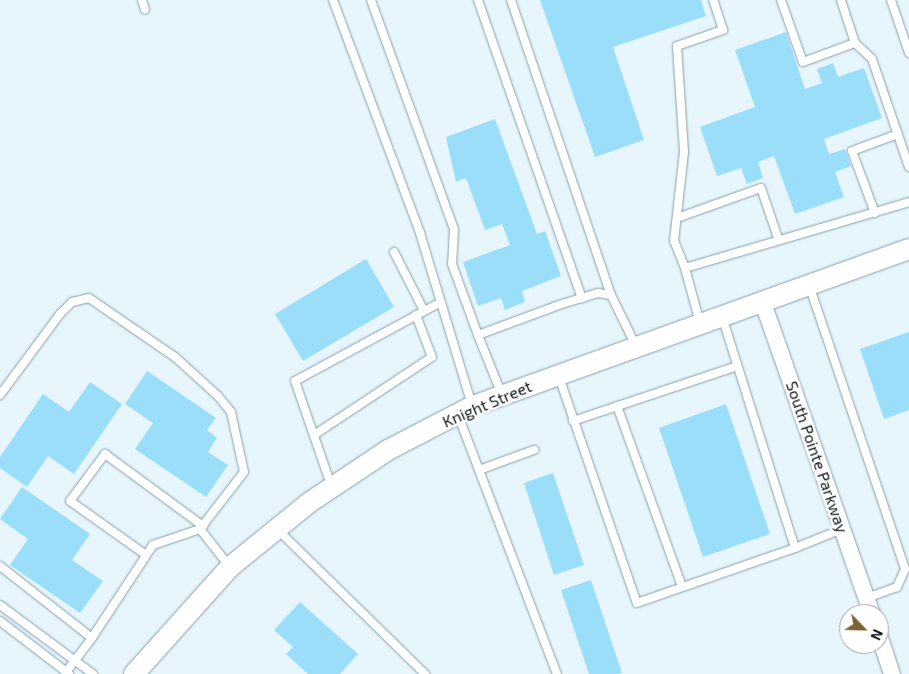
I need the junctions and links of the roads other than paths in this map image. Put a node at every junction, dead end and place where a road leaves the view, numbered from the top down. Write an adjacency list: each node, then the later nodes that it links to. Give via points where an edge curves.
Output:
1 (142, 0): 10 (lane)
2 (333, 0): 26 (lane)
3 (371, 0): 31 (lane, via 454,229 452,264)
4 (478, 0): 24 (lane)
5 (511, 0): 23 (lane)
6 (713, 0): 17 (lane, via 723,30 676,46 684,111)
7 (781, 0): 11 (lane, via 803,62)
8 (841, 0): 11 (lane)
9 (891, 0): 12 (lane)
10 (145, 10)
11 (855, 43): 13 (lane, via 872,59)
12 (909, 53)
13 (898, 134): 14 (lane); 16 (lane, via 852,151)
14 (909, 167)
15 (909, 202): 16 (lane)
16 (875, 213): 18 (lane)
17 (677, 218): 18 (lane, via 760,188); 21 (lane, via 674,241)
18 (778, 238): 21 (lane)
19 (909, 248): 22 (street, Knight Street)
20 (394, 252): 27 (lane)
21 (685, 268): 30 (lane)
22 (808, 284): 25 (street, Knight Street); 52 (lane, via 905,569 897,587)
23 (610, 295): 24 (lane); 32 (lane)
24 (582, 298): 31 (lane)
25 (762, 300): 29 (street, Knight Street); 46 (street, South Pointe Parkway)
26 (441, 302): 27 (lane); 38 (lane)
27 (424, 311): 28 (lane)
28 (416, 315): 40 (lane, via 432,357); 40 (lane, via 295,380)
29 (721, 315): 30 (street, Knight Street); 33 (lane)
30 (700, 323): 32 (street, Knight Street)
31 (478, 335): 36 (lane)
32 (636, 346): 34 (street, Knight Street)
33 (737, 366): 37 (lane); 47 (lane)
34 (559, 374): 36 (street, Knight Street); 39 (lane)
35 (0, 395): 44 (lane, via 72,302 89,298 104,306 175,357 231,412 244,472)
36 (502, 395): 38 (street, Knight Street)
37 (617, 406): 39 (lane); 51 (lane)
38 (465, 410): 42 (lane); 43 (street, Knight Street, via 388,450)
39 (573, 421): 51 (lane, via 637,603)
40 (314, 435): 43 (lane)
41 (534, 450): 42 (lane)
42 (479, 470): 63 (lane)
43 (332, 487): 45 (street, Knight Street)
44 (201, 527): 48 (lane, via 166,537); 48 (lane, via 105,454 70,501); 50 (lane)
45 (277, 529): 50 (street, Knight Street); 62 (lane)
46 (842, 529): 47 (lane); 52 (street, South Pointe Parkway)
47 (795, 548): 51 (lane)
48 (146, 555): 56 (lane)
49 (0, 566): 56 (lane)
50 (230, 567): 61 (street, Knight Street)
51 (682, 588)
52 (866, 598): 53 (street, South Pointe Parkway)
53 (868, 604)
54 (0, 605): 58 (lane)
55 (0, 622): 59 (lane)
56 (92, 638): 58 (lane)
57 (885, 654): 64 (street)
58 (75, 661): 59 (lane); 60 (lane)
59 (68, 673)
60 (93, 674)
61 (134, 674)
62 (425, 674)
63 (557, 674)
64 (892, 674)

